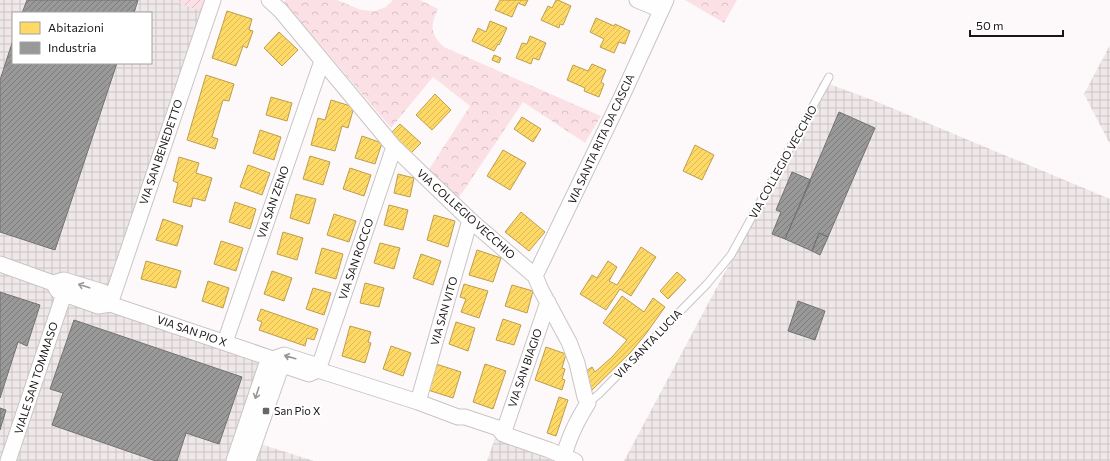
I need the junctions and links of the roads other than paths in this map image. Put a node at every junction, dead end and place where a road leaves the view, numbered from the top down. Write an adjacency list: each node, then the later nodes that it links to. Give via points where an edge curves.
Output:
1 (213, 0): 15 (street, VIA SAN BENEDETTO)
2 (269, 0): 5 (street, VIA COLLEGIO VECCHIO)
3 (637, 0): 4 (street)
4 (663, 5): 10 (street, VIA SANTA RITA DA CASCIA)
5 (322, 61): 7 (street, VIA COLLEGIO VECCHIO); 16 (street, VIA SAN ZENO)
6 (829, 77): 12 (lane, VIA COLLEGIO VECCHIO, via 731,255)
7 (394, 148): 8 (street, VIA COLLEGIO VECCHIO); 18 (street, VIA SAN ROCCO)
8 (470, 220): 10 (street, VIA COLLEGIO VECCHIO); 19 (street, VIA SAN VITO)
9 (0, 264): 11 (street, VIA SAN PIO X)
10 (535, 276): 14 (street, VIA COLLEGIO VECCHIO)
11 (53, 283): 13 (street, VIA SAN PIO X, via 58,291); 15 (street, VIA SAN PIO X, one-way to 11, via 103,292 64,280)
12 (707, 284): 20 (lane, VIA SANTA LUCIA)
13 (64, 294): 15 (street, VIA SAN PIO X, via 98,306); 23 (street, VIALE SAN TOMMASO)
14 (548, 302): 20 (street, VIA COLLEGIO VECCHIO, via 569,342); 21 (street, VIA SAN BIAGIO)
15 (110, 304): 16 (street, VIA SAN PIO X)
16 (225, 342): 17 (street, VIA SAN PIO X)
17 (273, 358): 18 (street, VIA SAN PIO X, via 282,365 309,374); 24 (street, one-way to 24, via 266,366); 25 (street, via 280,370)
18 (318, 370): 19 (street, VIA SAN PIO X)
19 (418, 402): 21 (street, VIA SAN PIO X, via 458,417 464,426 497,438)
20 (588, 403): 22 (street, via 566,447)
21 (503, 434): 22 (street, VIA SAN PIO X)
22 (570, 459)
23 (8, 461)
24 (234, 461)
25 (248, 461)

